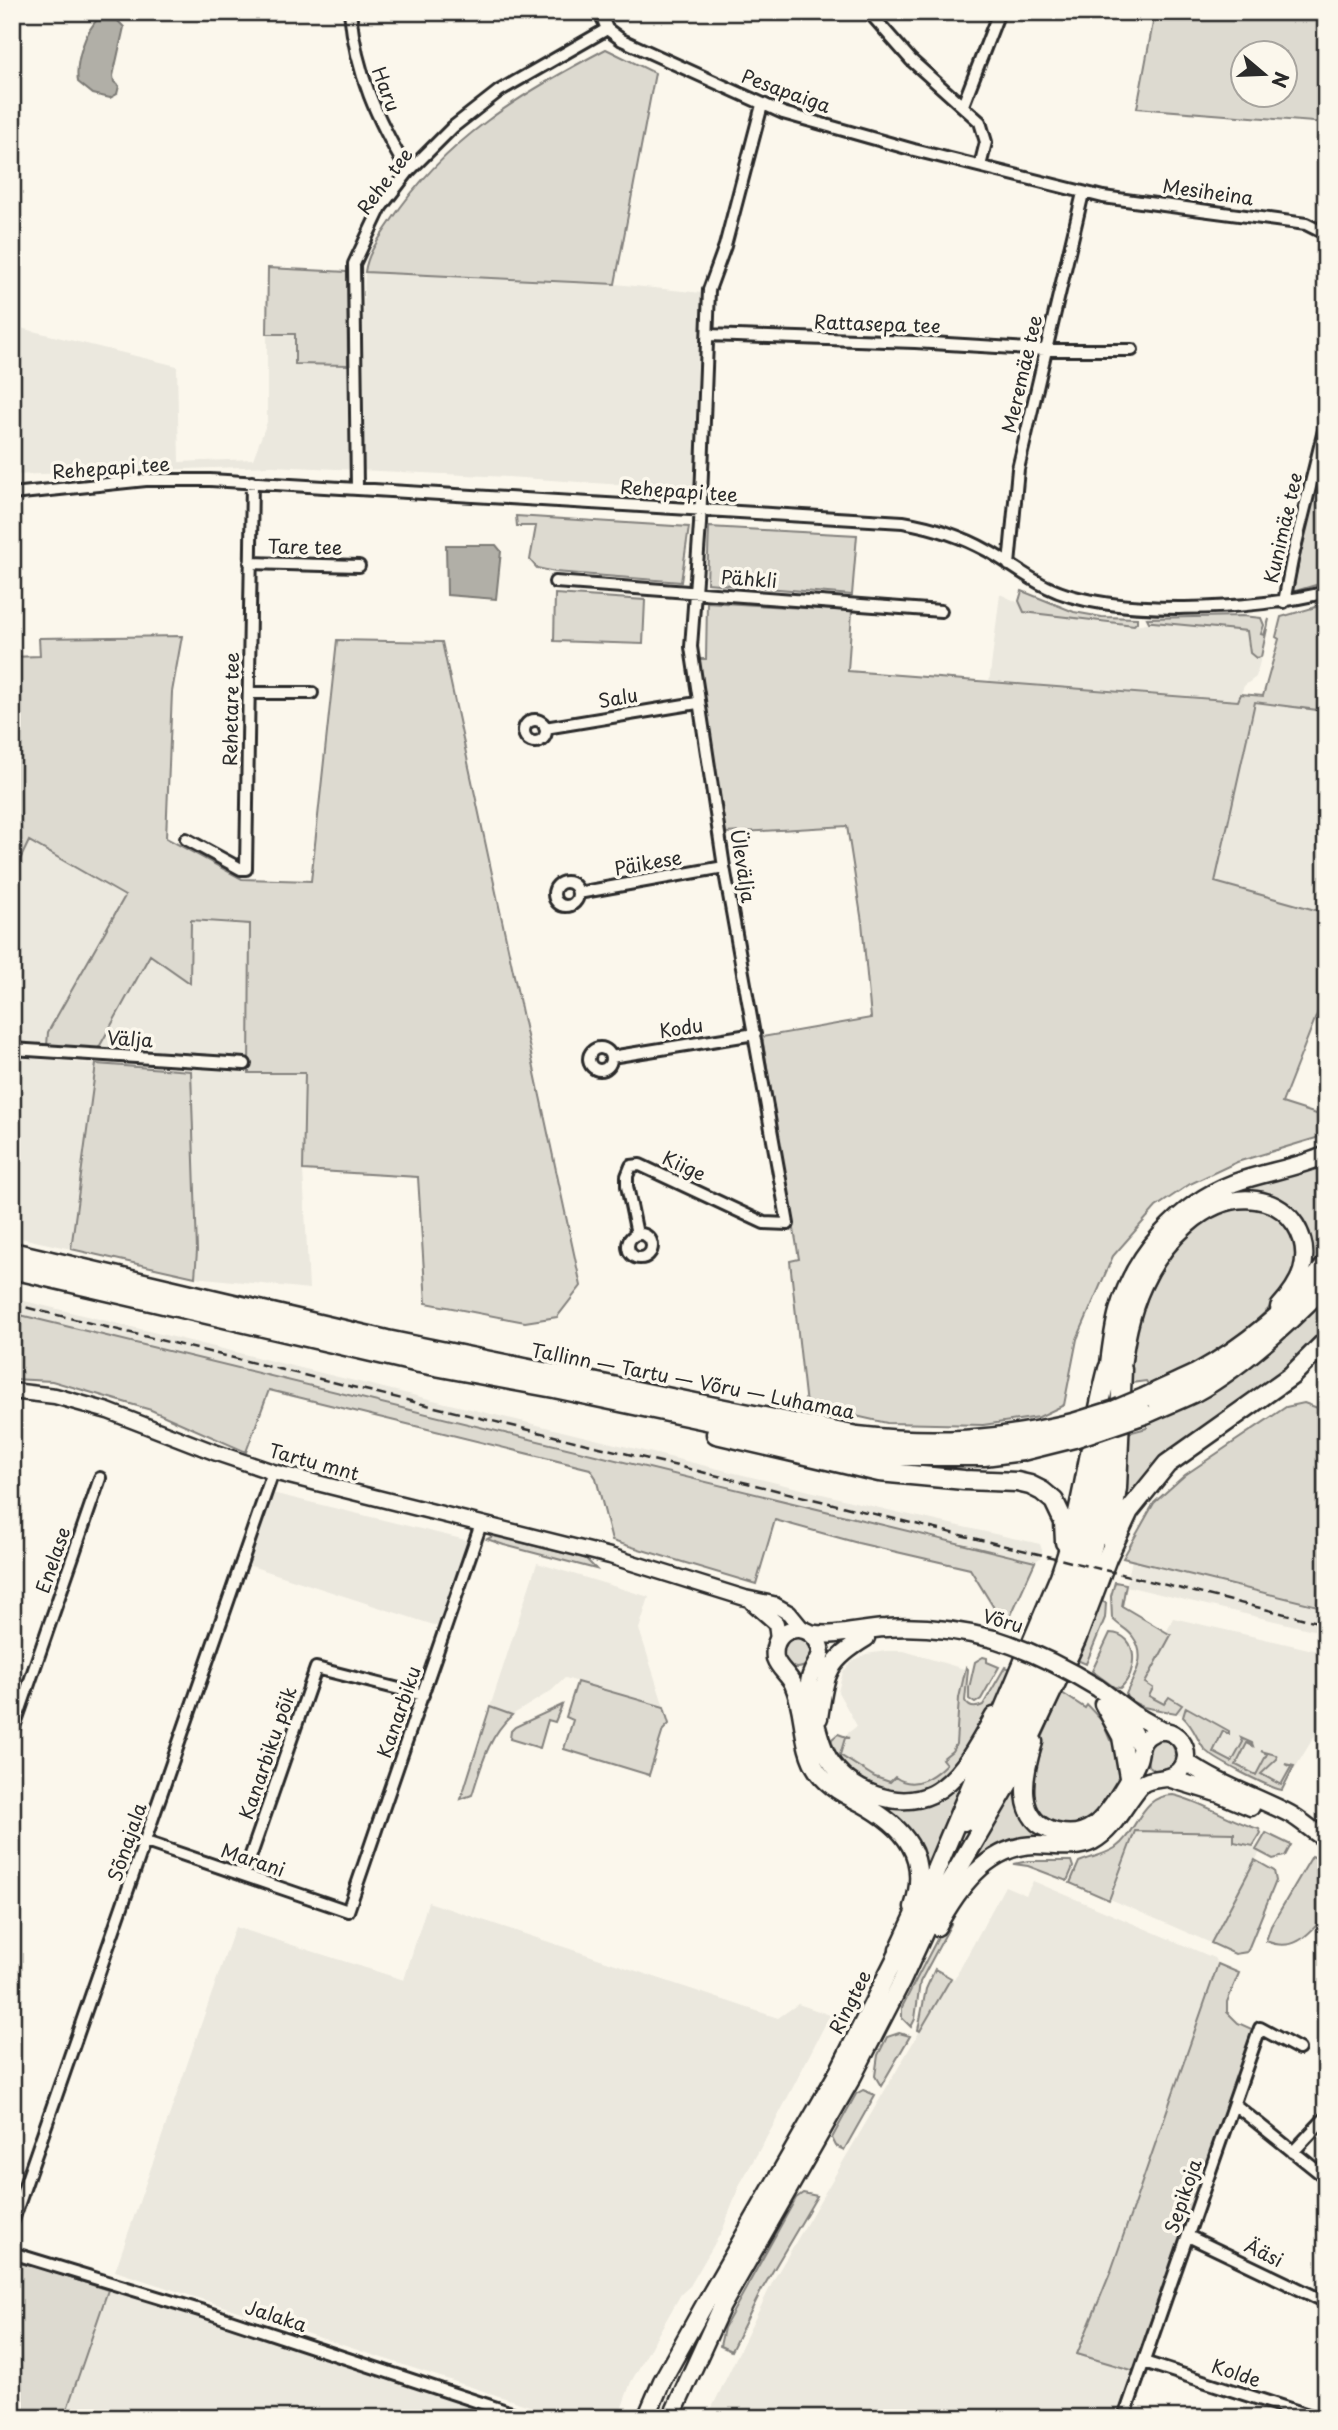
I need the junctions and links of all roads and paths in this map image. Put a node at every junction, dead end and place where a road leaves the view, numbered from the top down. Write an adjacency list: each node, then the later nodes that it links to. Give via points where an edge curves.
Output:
1 (350, 12): 9 (street, Haru, via 363,81)
2 (600, 12): 5 (street)
3 (869, 12): 7 (street, via 911,60)
4 (999, 12): 7 (street)
5 (607, 29): 6 (street, Pesapaiga); 9 (street, Rehe tee, via 499,91 453,127)
6 (762, 105): 8 (street, Pesapaiga); 12 (street, via 709,290)
7 (963, 105): 8 (street, via 984,132)
8 (980, 166): 10 (street, Pesapaiga)
9 (408, 172): 17 (street, Rehe tee, via 381,208 354,264)
10 (1083, 193): 11 (street, Mesiheina, via 1306,224); 13 (street, Meremäe tee)
11 (1326, 234)
12 (708, 335): 13 (street, Rattasepa tee); 19 (street)
13 (1045, 350): 14 (street, Rattasepa tee); 21 (street, Meremäe tee, via 1018,469)
14 (1132, 350)
15 (1326, 422): 26 (street, Kunimäe tee)
16 (252, 482): 17 (street, Rehepapi tee); 18 (street, Rehepapi tee, via 146,480); 20 (street, Rehetare tee)
17 (357, 487): 19 (street, Rehepapi tee)
18 (12, 494)
19 (701, 510): 21 (street, Rehepapi tee, via 919,525 954,535); 24 (street, Ülevälja)
20 (250, 563): 22 (street, Tare tee); 28 (street, Rehetare tee)
21 (1009, 565): 26 (street, Rehepapi tee, via 1066,596 1104,604 1174,607)
22 (359, 566)
23 (555, 582): 24 (street, Pähkli)
24 (695, 592): 27 (street, Pähkli); 30 (street, Ülevälja, via 691,647)
25 (1326, 592): 26 (street, Rehepapi tee)
26 (1284, 602)
27 (941, 611)
28 (249, 693): 29 (street); 32 (street, Rehetare tee, via 246,869)
29 (312, 693)
30 (698, 702): 31 (street, Salu); 33 (street, Ülevälja)
31 (545, 728)
32 (186, 839)
33 (724, 867): 34 (street, Päikese); 35 (street, Ülevälja)
34 (578, 893)
35 (755, 1034): 37 (street, Kodu); 40 (street, Ülevälja)
36 (12, 1049): 38 (street, Välja)
37 (611, 1057)
38 (245, 1064)
39 (1326, 1155): 48 (main road, via 1230,1185 1185,1212 1162,1233 1124,1293 1118,1312)
40 (788, 1224): 41 (street, Kiige, via 764,1223 640,1165 631,1166 627,1176)
41 (637, 1234)
42 (12, 1252): 52 (highway, Tallinn — Tartu — Võru — Luhamaa, via 387,1340 857,1436 901,1441 982,1440)
43 (1326, 1265): 46 (highway, Tallinn — Tartu — Võru — Luhamaa)
44 (12, 1269): 49 (highway, Tallinn — Tartu — Võru — Luhamaa, via 419,1363)
45 (1326, 1284): 51 (highway, Tallinn — Tartu — Võru — Luhamaa, via 1293,1318 1197,1391)
46 (1250, 1337): 48 (main road, via 1282,1304 1301,1274 1304,1245 1301,1232 1283,1211 1256,1200 1236,1200 1203,1213 1157,1260 1135,1304); 51 (highway, Tallinn — Tartu — Võru — Luhamaa)
47 (1326, 1341): 56 (highway, via 1291,1376 1189,1446 1157,1474 1129,1511 1107,1558)
48 (1115, 1369): 56 (highway, via 1099,1402 1072,1537); 56 (highway, via 1117,1488 1108,1540)
49 (554, 1388): 52 (highway, Tallinn — Tartu — Võru — Luhamaa, via 892,1456 984,1456 1022,1451); 56 (highway, via 565,1397 879,1472 1030,1485 1050,1496 1064,1522)
50 (12, 1391): 53 (street, Tartu mnt, via 55,1396 108,1411)
51 (1145, 1406): 52 (highway, Tallinn — Tartu — Võru — Luhamaa, bridge, via 1115,1410)
52 (1073, 1431)
53 (273, 1472): 55 (street, Tartu mnt); 77 (street, Sõnajala)
54 (100, 1478): 70 (street, Enelase)
55 (481, 1524): 57 (street, Tartu mnt, via 610,1556); 66 (street, Kanarbiku)
56 (1073, 1594): 64 (highway); 65 (highway); 79 (main road, Ringtee, via 1025,1719); 81 (main road, Ringtee)
57 (745, 1598): 58 (street, via 783,1609); 60 (street, via 772,1617)
58 (807, 1631): 60 (main road, via 790,1630); 61 (main road, Võru, via 828,1636 915,1627 966,1632); 62 (main road, via 819,1644)
59 (866, 1638): 61 (main road, Võru); 62 (main road, Võru, via 846,1641); 68 (main road, via 845,1651 830,1669)
60 (778, 1639): 63 (main road, via 775,1658)
61 (992, 1644): 67 (main road, Võru)
62 (816, 1664): 63 (main road, via 800,1675); 68 (main road, via 810,1696)
63 (786, 1673): 81 (main road, via 798,1699 808,1751 817,1771 834,1789 897,1827 916,1857 918,1891)
64 (1015, 1681): 68 (main road, via 956,1775 934,1793 912,1800 880,1797 850,1781 824,1751); 81 (highway)
65 (1052, 1690): 73 (main road, via 1024,1783 1026,1804 1035,1821 1061,1833 1092,1827); 79 (highway, via 1010,1780)
66 (424, 1695): 78 (street, Kanarbiku põik, via 316,1668); 80 (street, Kanarbiku)
67 (1098, 1696): 69 (main road, Võru); 71 (main road, Võru, via 1122,1718); 73 (main road, via 1121,1737)
68 (817, 1723)
69 (1163, 1731): 71 (main road, via 1149,1735); 72 (main road, via 1183,1742)
70 (12, 1733)
71 (1140, 1751): 73 (main road); 74 (main road, via 1145,1770)
72 (1185, 1761): 74 (main road, via 1177,1774); 75 (main road, via 1297,1818)
73 (1128, 1777)
74 (1162, 1778): 75 (main road, via 1220,1794); 82 (main road, via 1142,1784 1110,1826 1091,1842 1066,1847 1021,1846 987,1862 965,1884)
75 (1311, 1831): 76 (main road)
76 (1326, 1839)
77 (146, 1842): 78 (street, Marani); 88 (street, Sõnajala)
78 (244, 1875): 80 (street, Marani)
79 (938, 1903): 82 (main road, Ringtee)
80 (348, 1911)
81 (899, 1950): 94 (main road, Ringtee, via 838,2072 699,2314)
82 (902, 1981): 95 (main road, Ringtee, via 722,2306)
83 (1299, 2049): 84 (street, Sepikoja, via 1260,2028)
84 (1234, 2104): 86 (street); 89 (street, Sepikoja)
85 (1326, 2117): 86 (street)
86 (1293, 2152): 87 (street)
87 (1326, 2178)
88 (12, 2222)
89 (1188, 2236): 91 (street, Ääsi); 92 (street, Sepikoja)
90 (12, 2253): 93 (street, Jalaka)
91 (1326, 2302)
92 (1144, 2362): 96 (street, Sepikoja); 97 (street, Kolde)
93 (527, 2418)
94 (646, 2418)
95 (671, 2418)
96 (1124, 2418)
97 (1318, 2418)

